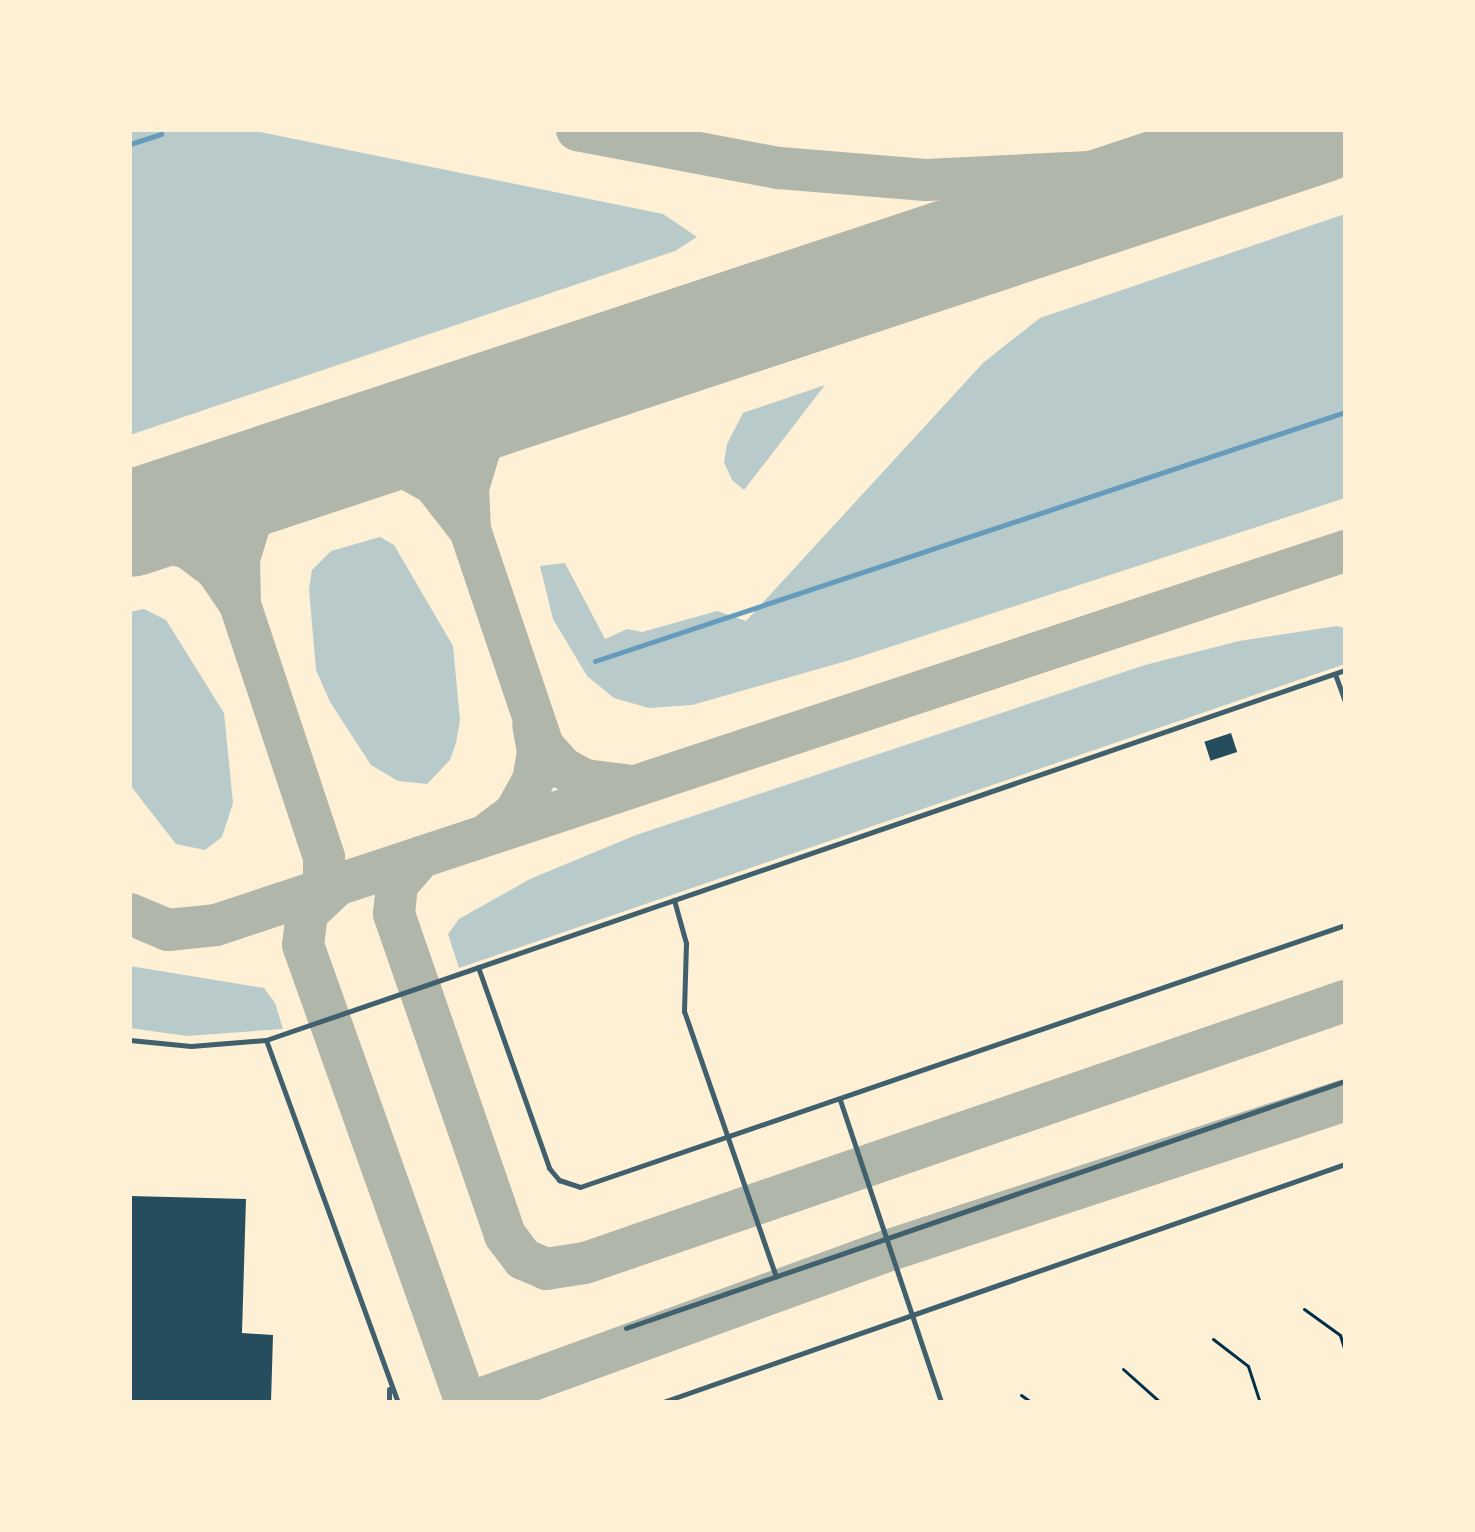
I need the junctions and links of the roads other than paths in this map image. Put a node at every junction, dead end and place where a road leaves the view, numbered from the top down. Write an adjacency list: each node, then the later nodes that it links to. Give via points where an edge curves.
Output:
1 (1345, 670): 2 (lane)
2 (1335, 674): 3 (lane); 4 (lane)
3 (1345, 702)
4 (674, 900): 6 (lane); 11 (lane, via 686,943 684,1011)
5 (1345, 925): 10 (lane)
6 (478, 967): 8 (lane); 11 (lane, via 544,1157 559,1180 589,1186)
7 (130, 1040): 8 (lane, via 191,1046)
8 (266, 1040): 17 (lane)
9 (1345, 1081): 13 (lane)
10 (840, 1100): 11 (lane); 13 (lane)
11 (729, 1138): 14 (lane)
12 (1345, 1164): 15 (lane)
13 (886, 1239): 14 (lane); 15 (lane)
14 (776, 1276): 16 (lane)
15 (911, 1312): 20 (lane); 21 (lane)
16 (626, 1328)
17 (388, 1384): 18 (lane); 19 (lane)
18 (389, 1402)
19 (398, 1402)
20 (663, 1402)
21 (941, 1402)

